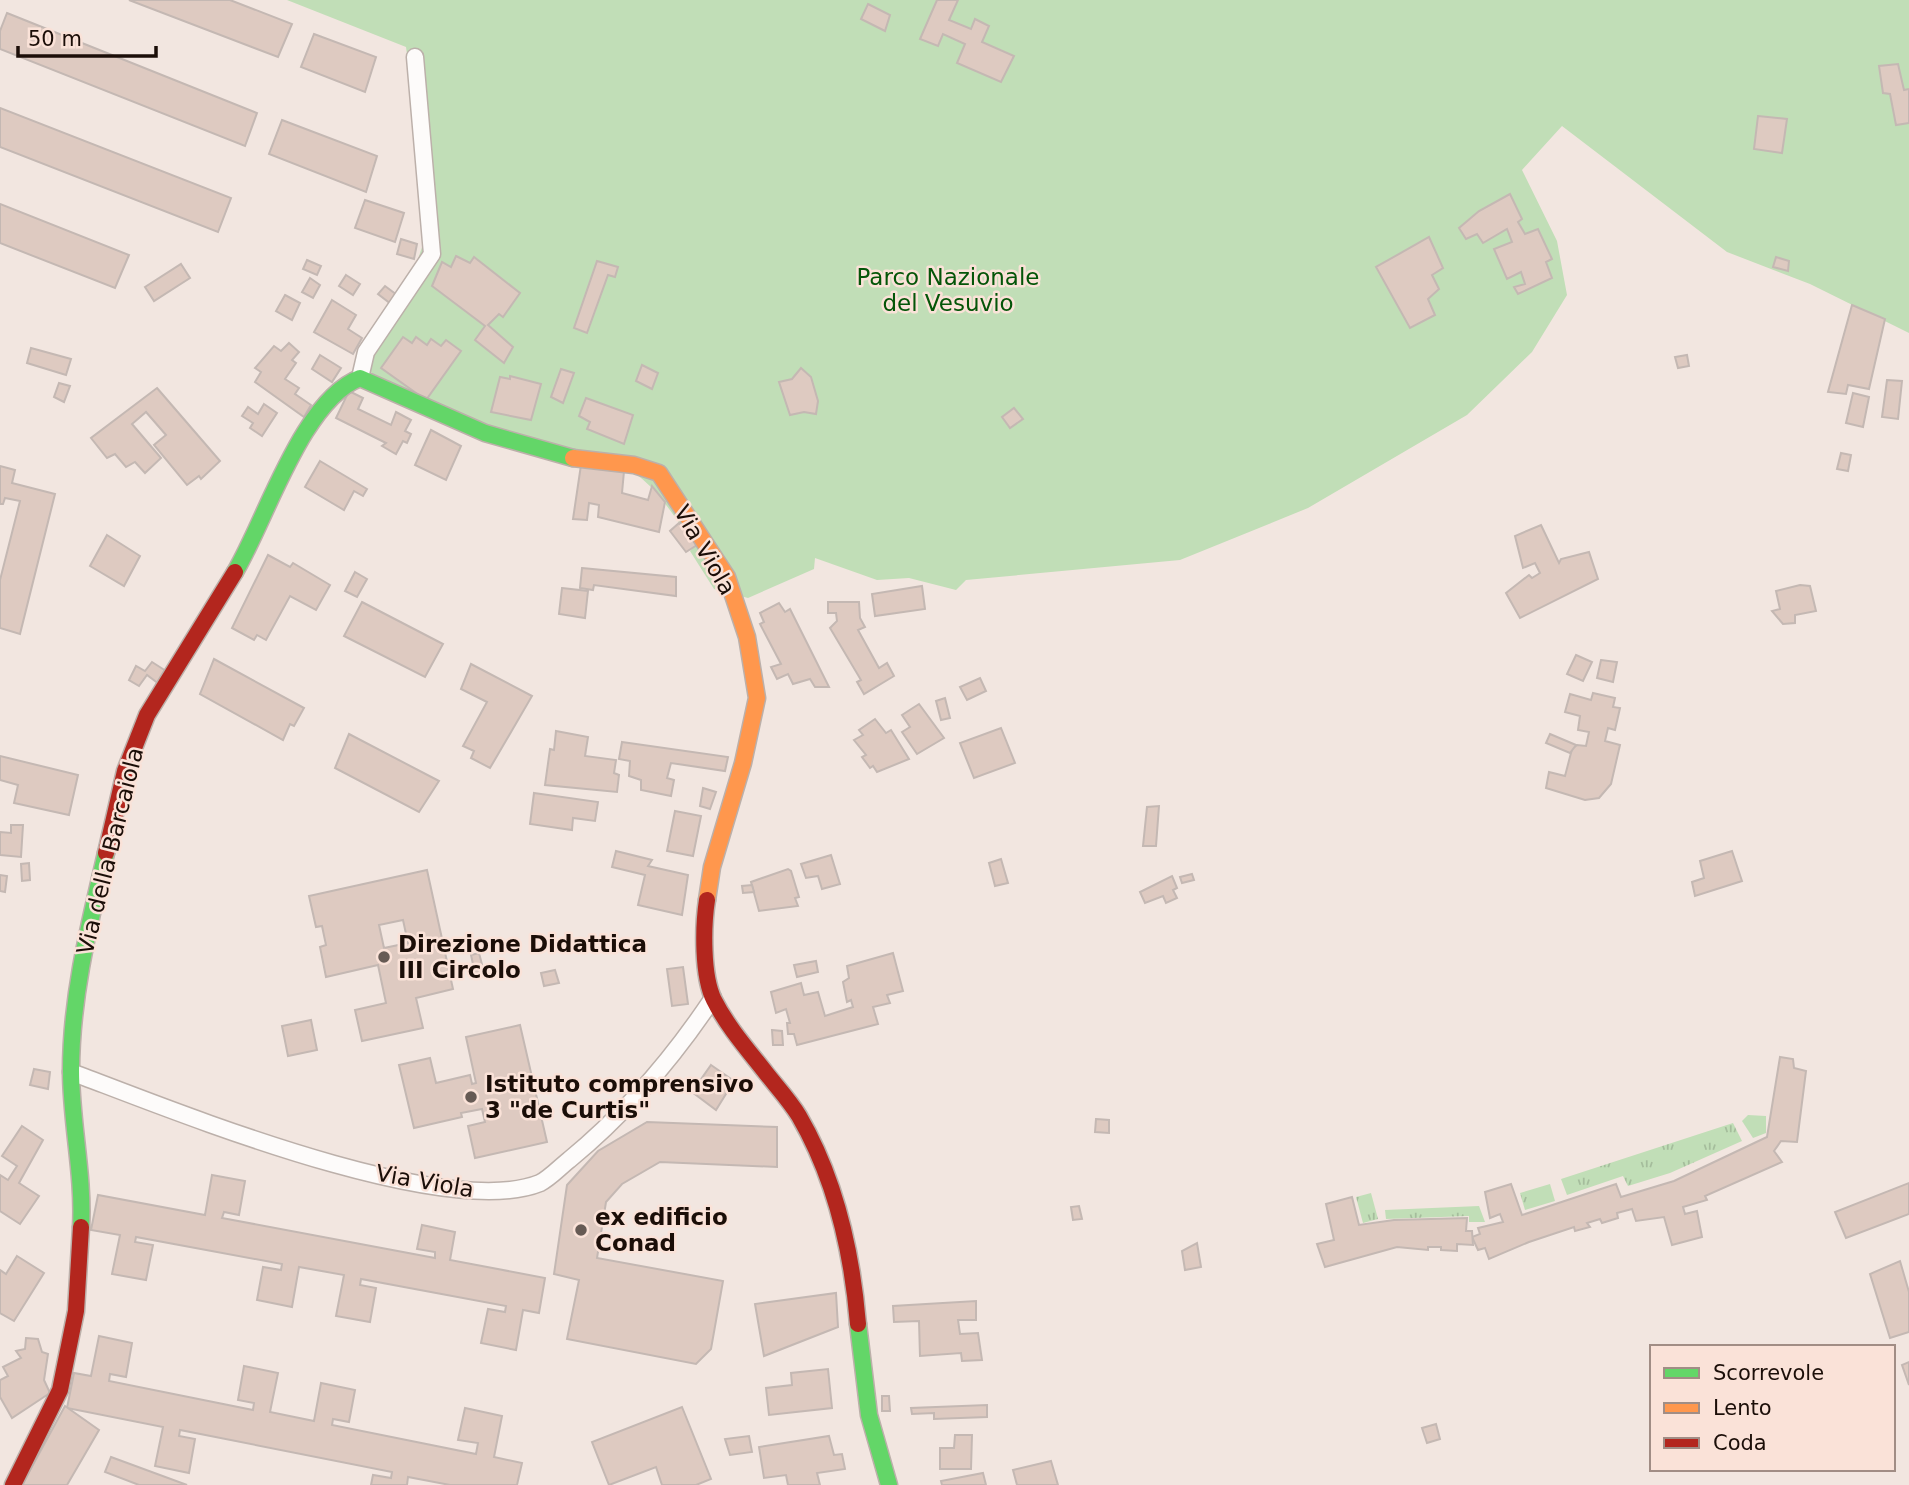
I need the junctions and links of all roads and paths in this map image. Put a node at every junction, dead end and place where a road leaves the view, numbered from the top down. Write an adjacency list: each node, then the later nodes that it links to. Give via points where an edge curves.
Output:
1 (415, 57): 2 (street, via 432,254 366,352)
2 (360, 378): 3 (street, Via Viola, via 485,433 572,458 634,465 659,473 727,577 747,637 757,698 712,867 702,932); 4 (street, Via della Barcaiola, via 344,384 324,406 285,468 239,565 147,715 125,771 85,942)
3 (713, 998): 4 (street, Via Viola, via 687,1037 607,1128 541,1182 502,1192 460,1190 282,1150); 6 (street, Via Viola, via 798,1114 825,1170 841,1219 855,1290 869,1415)
4 (71, 1072): 5 (street, Via della Barcaiola, via 82,1213 76,1311 60,1390)
5 (13, 1485)
6 (890, 1485)

